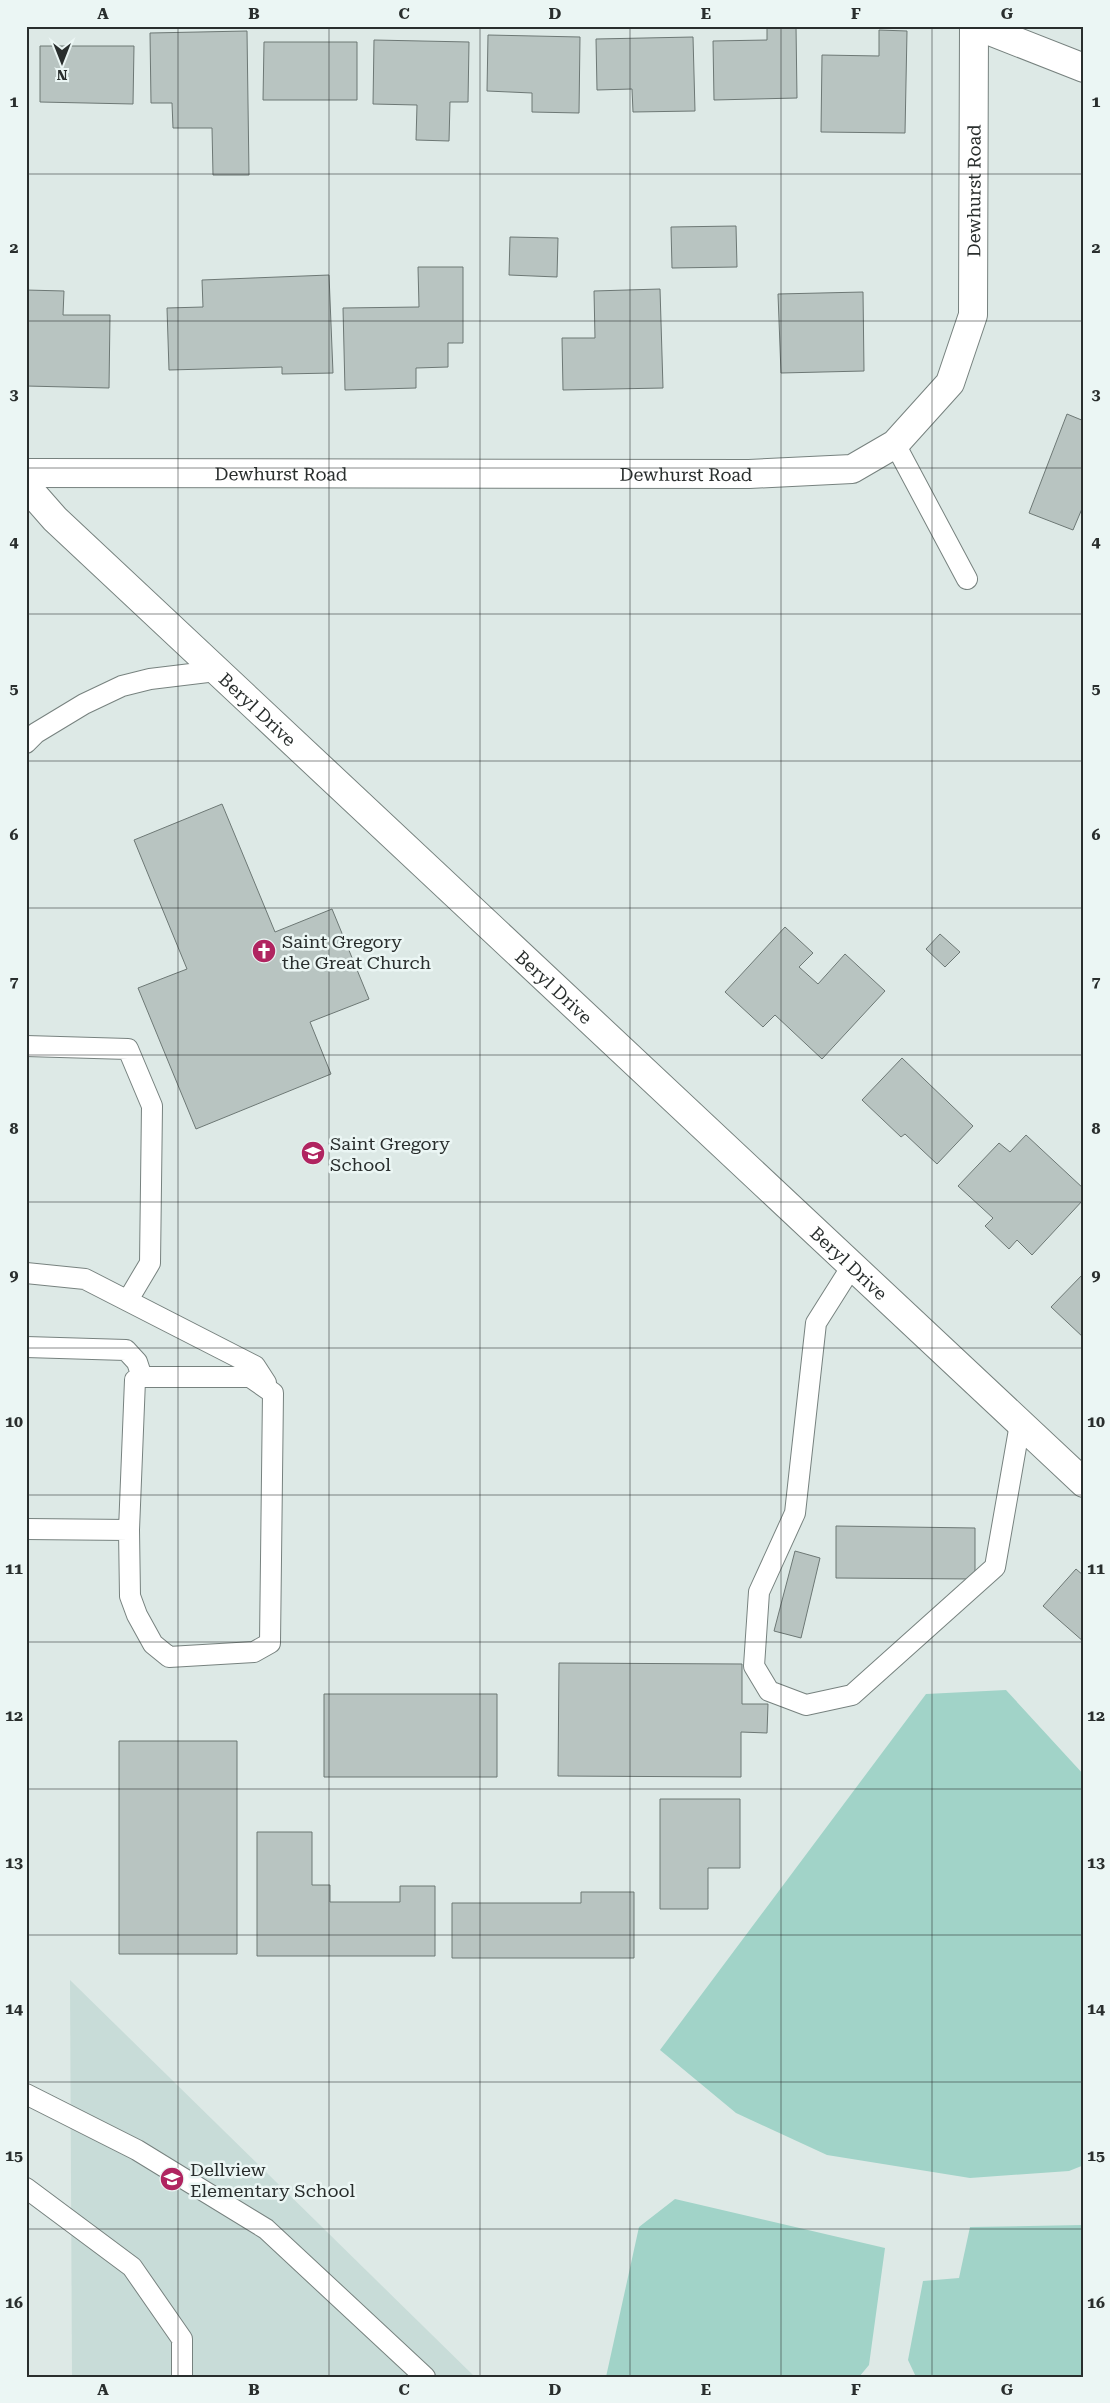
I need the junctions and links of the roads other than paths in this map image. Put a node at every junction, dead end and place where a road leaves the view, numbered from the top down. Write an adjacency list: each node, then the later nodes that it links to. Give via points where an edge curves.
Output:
1 (976, 26): 2 (street); 3 (street, Dewhurst Road, via 973,315 950,383)
2 (1084, 68)
3 (894, 444): 4 (street, Dewhurst Road, via 852,469 749,474); 6 (lane)
4 (26, 473)
5 (26, 486): 7 (street, Beryl Drive, via 54,519)
6 (967, 578)
7 (216, 671): 8 (lane, via 150,679 122,686 84,704 36,733); 10 (street, Beryl Drive)
8 (26, 743)
9 (26, 1046): 12 (lane, via 128,1049 152,1106 150,1263)
10 (852, 1266): 16 (street, Beryl Drive); 16 (lane, via 816,1323 795,1513 759,1592 754,1666 769,1691 806,1705 852,1695 995,1567)
11 (26, 1272): 12 (lane, via 85,1280)
12 (128, 1300): 15 (lane, via 255,1366)
13 (26, 1348): 14 (lane, via 126,1350 137,1362)
14 (142, 1377): 15 (lane, via 250,1377); 19 (lane, via 136,1380)
15 (273, 1393): 19 (lane, via 270,1643 254,1652 168,1657 153,1644 130,1596)
16 (1020, 1424): 17 (street, Beryl Drive)
17 (1084, 1483)
18 (26, 1528): 19 (lane)
19 (129, 1530)
20 (26, 2094): 23 (lane, via 137,2150 266,2229)
21 (26, 2188): 22 (lane, via 132,2267 182,2339)
22 (182, 2377)
23 (425, 2377)

